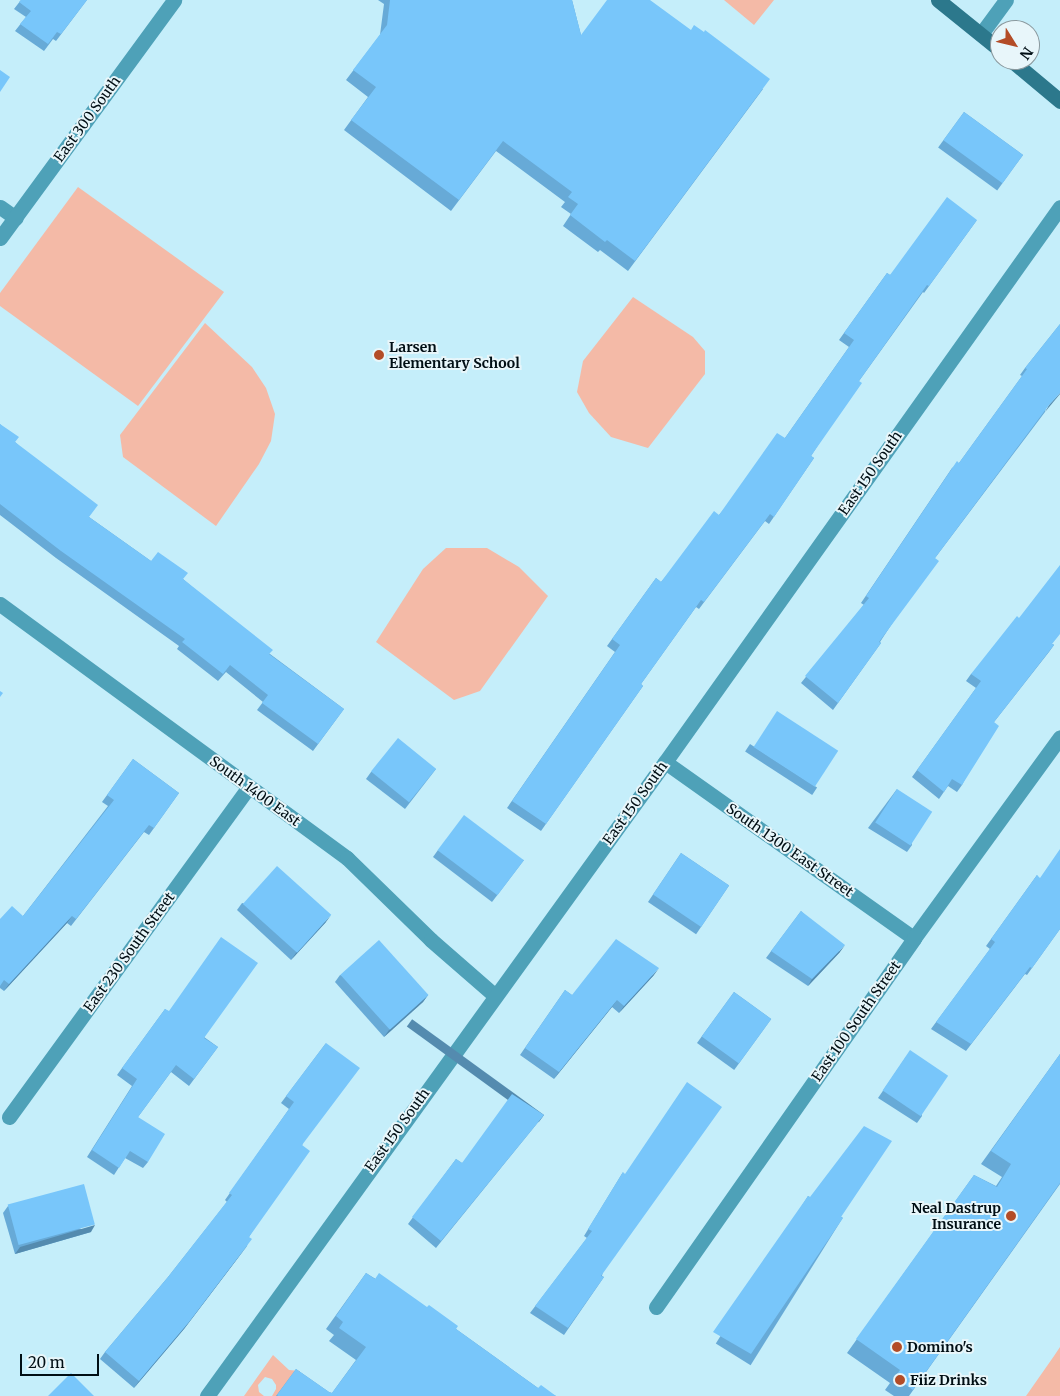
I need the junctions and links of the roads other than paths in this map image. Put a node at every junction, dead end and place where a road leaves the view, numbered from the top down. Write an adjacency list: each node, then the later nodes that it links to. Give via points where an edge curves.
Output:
1 (174, 0): 10 (street, East 300 South)
2 (938, 0): 4 (street)
3 (1006, 0): 4 (street)
4 (981, 34): 5 (street)
5 (990, 42)
6 (1023, 70): 7 (street)
7 (1060, 101)
8 (0, 207): 10 (street)
9 (1060, 207): 14 (street, East 150 South)
10 (16, 218): 11 (street, East 300 South)
11 (0, 238)
12 (0, 604): 15 (street, South 1400 East)
13 (1060, 738): 16 (street, East 100 South Street)
14 (665, 762): 16 (street, South 1300 East Street); 17 (street, East 150 South)
15 (249, 787): 17 (street, South 1400 East, via 346,858); 18 (street, East 230 South Street)
16 (914, 938): 19 (street, East 100 South Street)
17 (494, 995): 20 (street, East 150 South)
18 (10, 1117)
19 (656, 1307)
20 (207, 1396)

